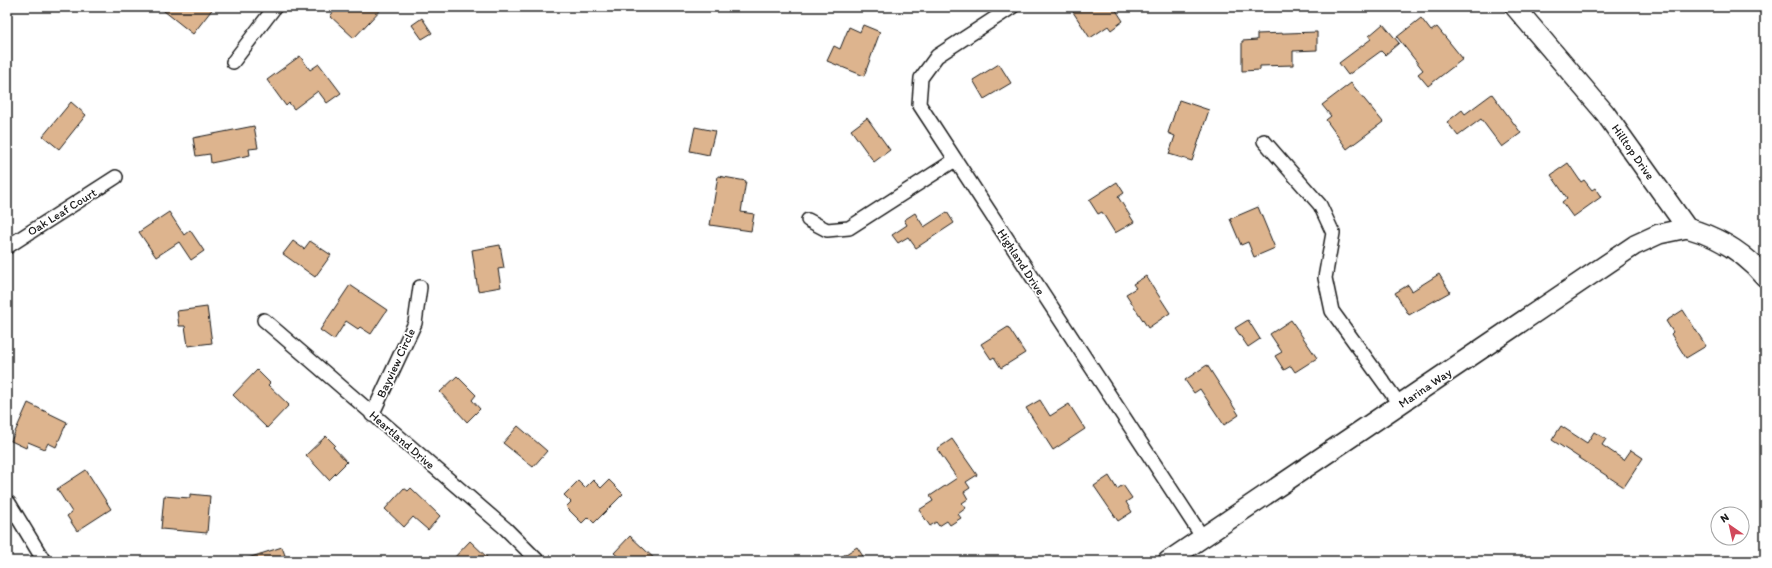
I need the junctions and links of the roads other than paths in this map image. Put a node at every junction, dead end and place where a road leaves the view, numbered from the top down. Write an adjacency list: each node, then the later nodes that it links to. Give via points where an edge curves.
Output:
1 (275, 7): 4 (street)
2 (1012, 7): 6 (street, Highland Drive, via 936,56 921,78 919,104)
3 (1515, 7): 9 (street, Hilltop Drive, via 1605,113)
4 (232, 62)
5 (1264, 141): 14 (street, via 1320,205 1333,233 1326,278 1332,311)
6 (955, 160): 8 (street, via 849,228 827,230); 17 (street, Highland Drive)
7 (116, 177): 10 (street, Oak Leaf Court)
8 (808, 220)
9 (1687, 228): 11 (street, via 1708,234 1731,246 1754,264); 14 (street, Marina Way, via 1659,234 1636,245)
10 (7, 247)
11 (1765, 277)
12 (420, 287): 15 (street, Bayview Circle, via 415,323)
13 (264, 320): 15 (street, Heartland Drive)
14 (1400, 405): 17 (street, Marina Way)
15 (372, 415): 19 (street, Heartland Drive, via 506,530)
16 (9, 503): 18 (street)
17 (1203, 538): 20 (street, Marina Way)
18 (44, 561)
19 (538, 561)
20 (1168, 561)

